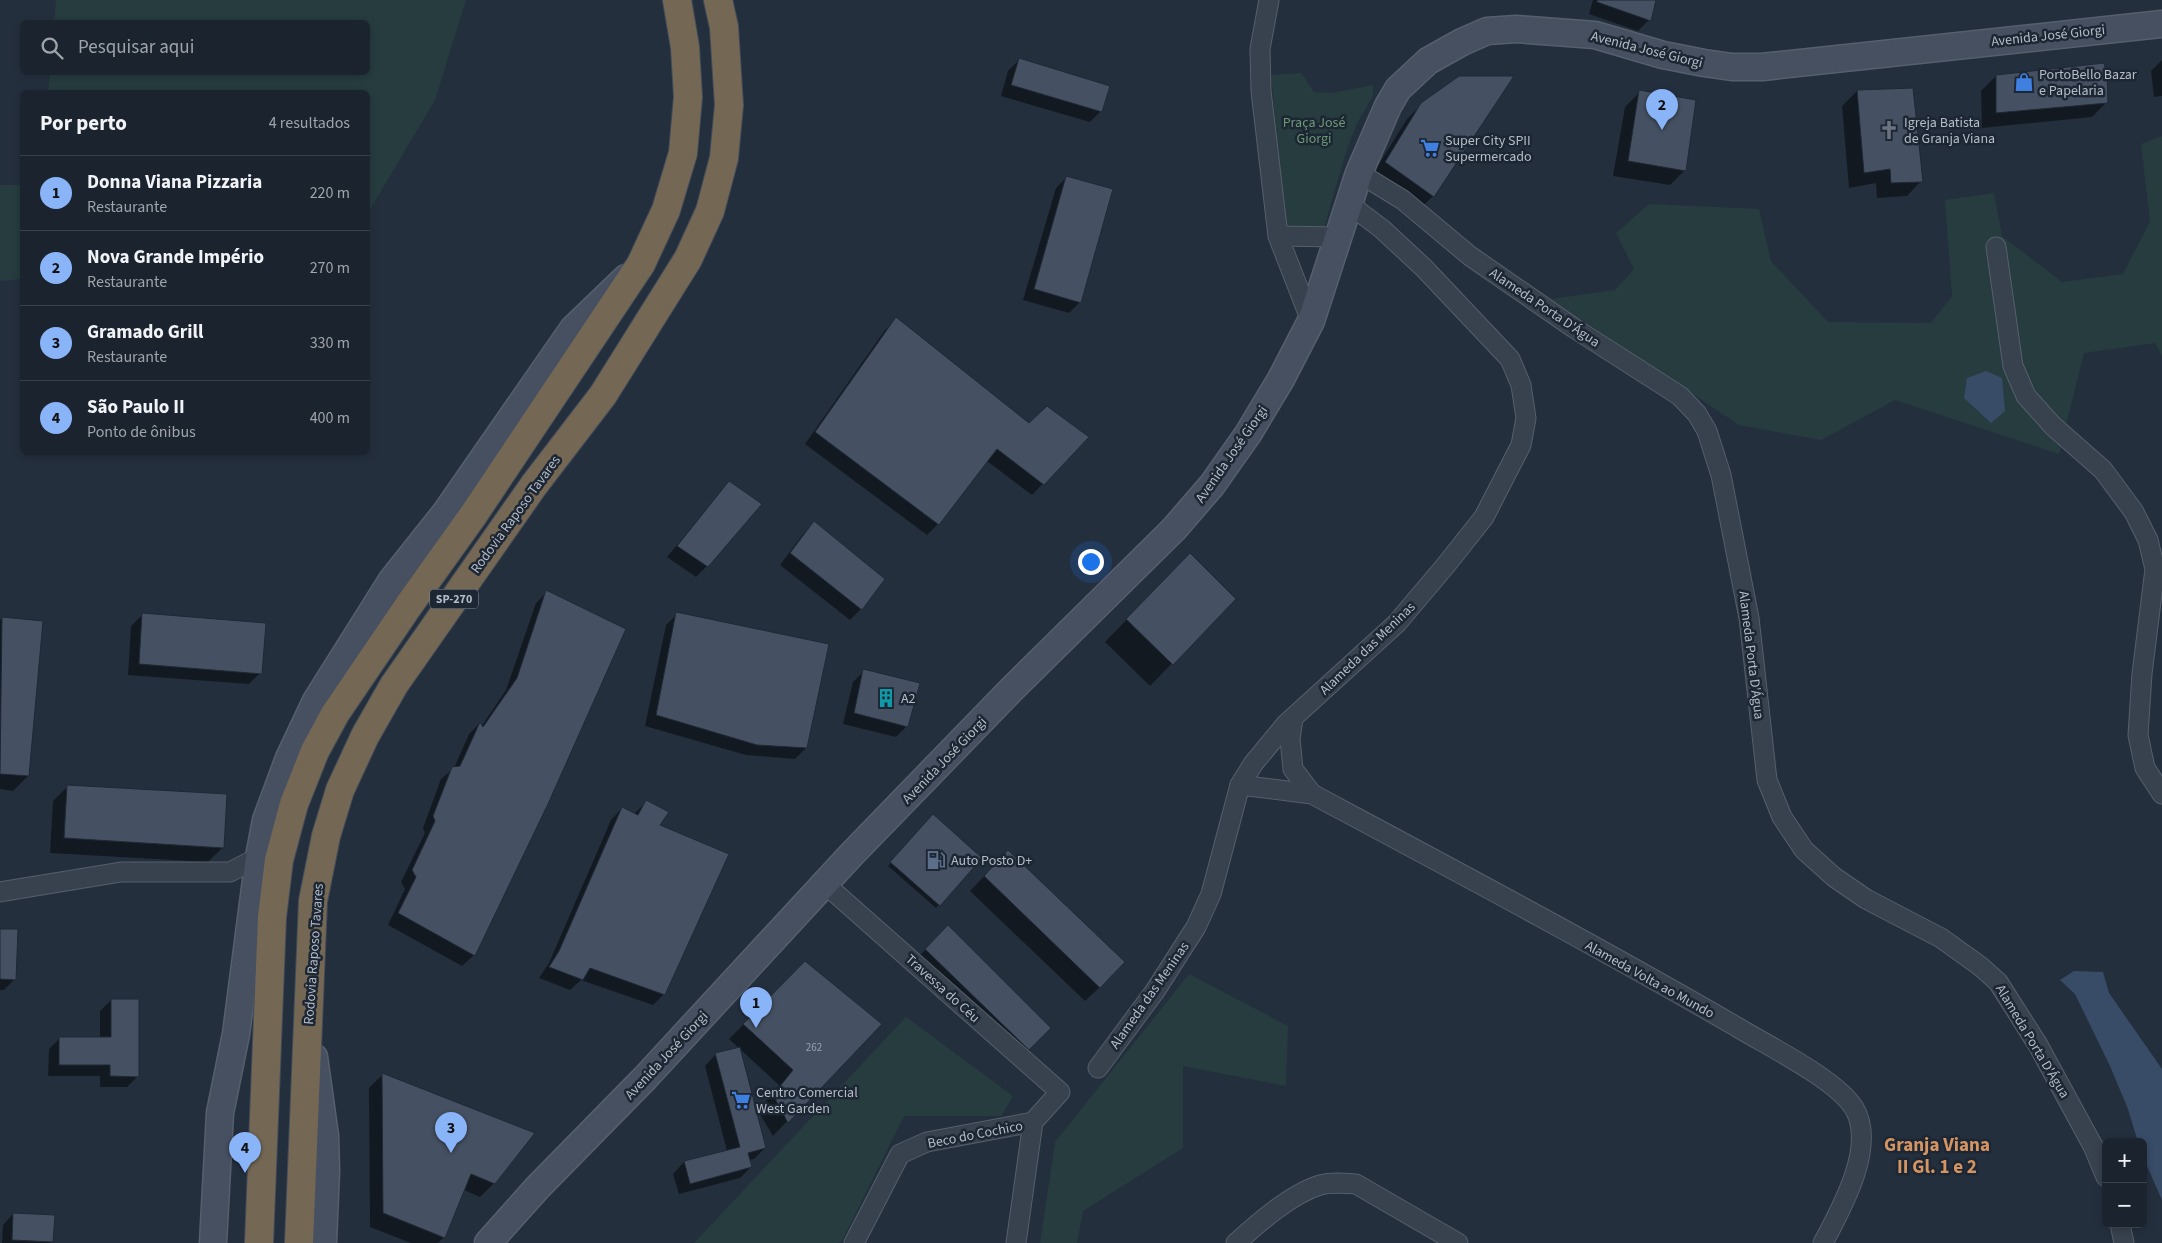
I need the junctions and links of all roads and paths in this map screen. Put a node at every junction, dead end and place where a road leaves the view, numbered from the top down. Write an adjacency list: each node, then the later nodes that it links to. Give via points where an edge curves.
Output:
1 (676, 0): 10 (highway, SP-270, via 685,47 688,97 683,153 666,210)
2 (718, 0): 21 (highway, Rodovia Raposo Tavares / SP-270, via 724,27 729,106 724,158 710,211 688,259 603,395 534,485 394,685 365,736 340,790 326,836 313,901)
3 (1269, 0): 7 (street, via 1260,49 1261,91)
4 (2162, 24): 5 (street, Avenida José Giorgi, via 1762,67 1704,64 1596,35 1516,29 1487,31 1428,61 1398,90)
5 (1359, 173): 6 (street, Avenida José Giorgi); 24 (street, Alameda Porta D'Água, via 1403,200 1470,256 1680,396 1697,414 1707,431 1721,474 1749,618 1767,780 1782,817 1804,850 1834,877 1866,899 1941,938 1998,982 2038,1045)
6 (1348, 204): 8 (street, Avenida José Giorgi); 12 (street, Alameda das Meninas, via 1382,229 1424,268 1510,359 1521,385 1526,418 1521,445 1484,517 1396,623)
7 (1278, 236): 8 (street); 11 (street)
8 (1338, 237): 11 (street, Avenida José Giorgi)
9 (1996, 247): 15 (street, via 2013,366 2026,396 2053,426 2103,470 2134,512 2148,540 2156,569 2142,674 2138,735 2145,768)
10 (641, 264): 16 (street, via 573,328 446,512 392,580 316,701 301,731 266,820); 27 (highway, SP-270, via 340,707 315,751 294,804 279,860 272,917)
11 (1311, 321): 18 (street, Avenida José Giorgi, via 1248,434 1206,493)
12 (1293, 718): 13 (street, Alameda das Meninas, via 1271,740); 14 (street, Alameda Volta ao Mundo, via 1290,739 1294,769)
13 (1240, 785): 14 (street, Alameda Volta ao Mundo); 22 (street, Alameda das Meninas, via 1211,894 1196,927 1155,991)
14 (1312, 794): 35 (street, Alameda Volta ao Mundo, via 1708,1010 1838,1088 1855,1109 1860,1124 1859,1160 1850,1190)
15 (2162, 794)
16 (259, 857): 17 (street); 20 (street)
17 (230, 872): 19 (street, via 121,872); 20 (street)
18 (825, 884): 23 (street, Travessa do Céu, via 1060,1092); 30 (street, Avenida José Giorgi)
19 (0, 892)
20 (253, 897): 26 (street, via 236,1034 220,1113)
21 (308, 1011): 28 (highway, Rodovia Raposo Tavares / SP-270); 29 (street, via 325,1136)
22 (1098, 1068)
23 (1033, 1122): 31 (street, Beco do Cochico, via 927,1142 900,1154); 32 (street)
24 (2102, 1167)
25 (2121, 1228): 36 (street)
26 (213, 1243)
27 (259, 1243)
28 (299, 1243)
29 (323, 1243)
30 (488, 1243)
31 (854, 1243)
32 (1016, 1243)
33 (1236, 1243): 34 (street, via 1298,1195 1338,1182 1356,1184)
34 (1458, 1243)
35 (1823, 1243)
36 (2124, 1243)

